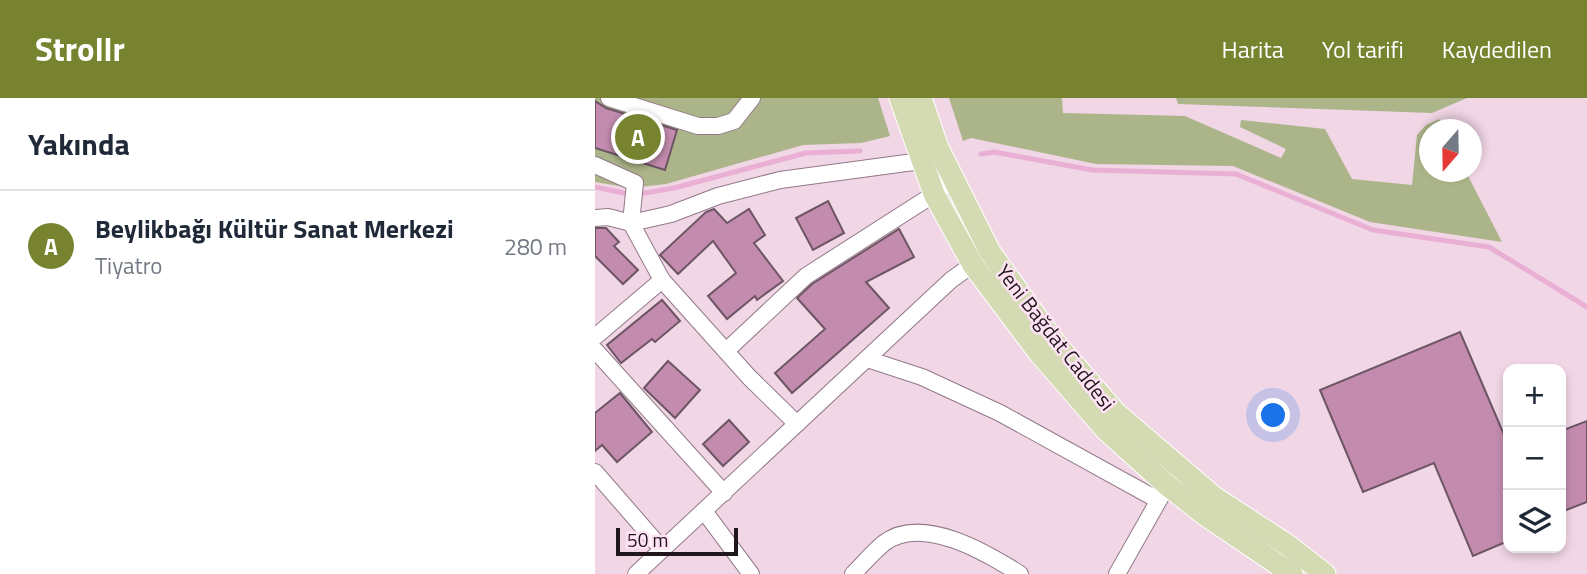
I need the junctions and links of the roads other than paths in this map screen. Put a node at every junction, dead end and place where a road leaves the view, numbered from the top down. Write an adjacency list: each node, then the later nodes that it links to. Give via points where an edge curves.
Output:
1 (608, 98): 5 (street)
2 (752, 98): 5 (street, via 734,121 718,126 698,126)
3 (900, 98): 6 (main road, Yeni Bağdat Caddesi)
4 (921, 98): 8 (main road, Yeni Bağdat Caddesi)
5 (636, 101)
6 (921, 161): 9 (main road, Yeni Bağdat Caddesi); 11 (street, via 780,180)
7 (595, 166): 11 (street, via 635,183)
8 (953, 182): 9 (street); 12 (main road, Yeni Bağdat Caddesi)
9 (934, 194): 12 (main road, Yeni Bağdat Caddesi); 16 (street, via 806,276)
10 (595, 218): 11 (street)
11 (631, 223): 13 (street)
12 (981, 258): 17 (street); 21 (main road, Yeni Bağdat Caddesi, via 1039,354); 30 (main road, Yeni Bağdat Caddesi, via 1116,413 1214,497)
13 (662, 279): 14 (street); 16 (street)
14 (595, 337)
15 (595, 350): 20 (street)
16 (726, 351): 18 (street)
17 (867, 359): 18 (street); 21 (street, via 922,377)
18 (797, 424): 20 (street)
19 (595, 472): 23 (street)
20 (724, 493): 22 (street)
21 (1163, 493): 28 (street); 29 (main road, Yeni Bağdat Caddesi, via 1205,515)
22 (703, 511): 23 (street); 25 (street)
23 (662, 549): 24 (street)
24 (636, 574)
25 (751, 574)
26 (853, 574): 27 (street, via 885,542 919,533 944,536)
27 (1020, 574)
28 (1117, 574)
29 (1292, 574)
30 (1325, 574)

